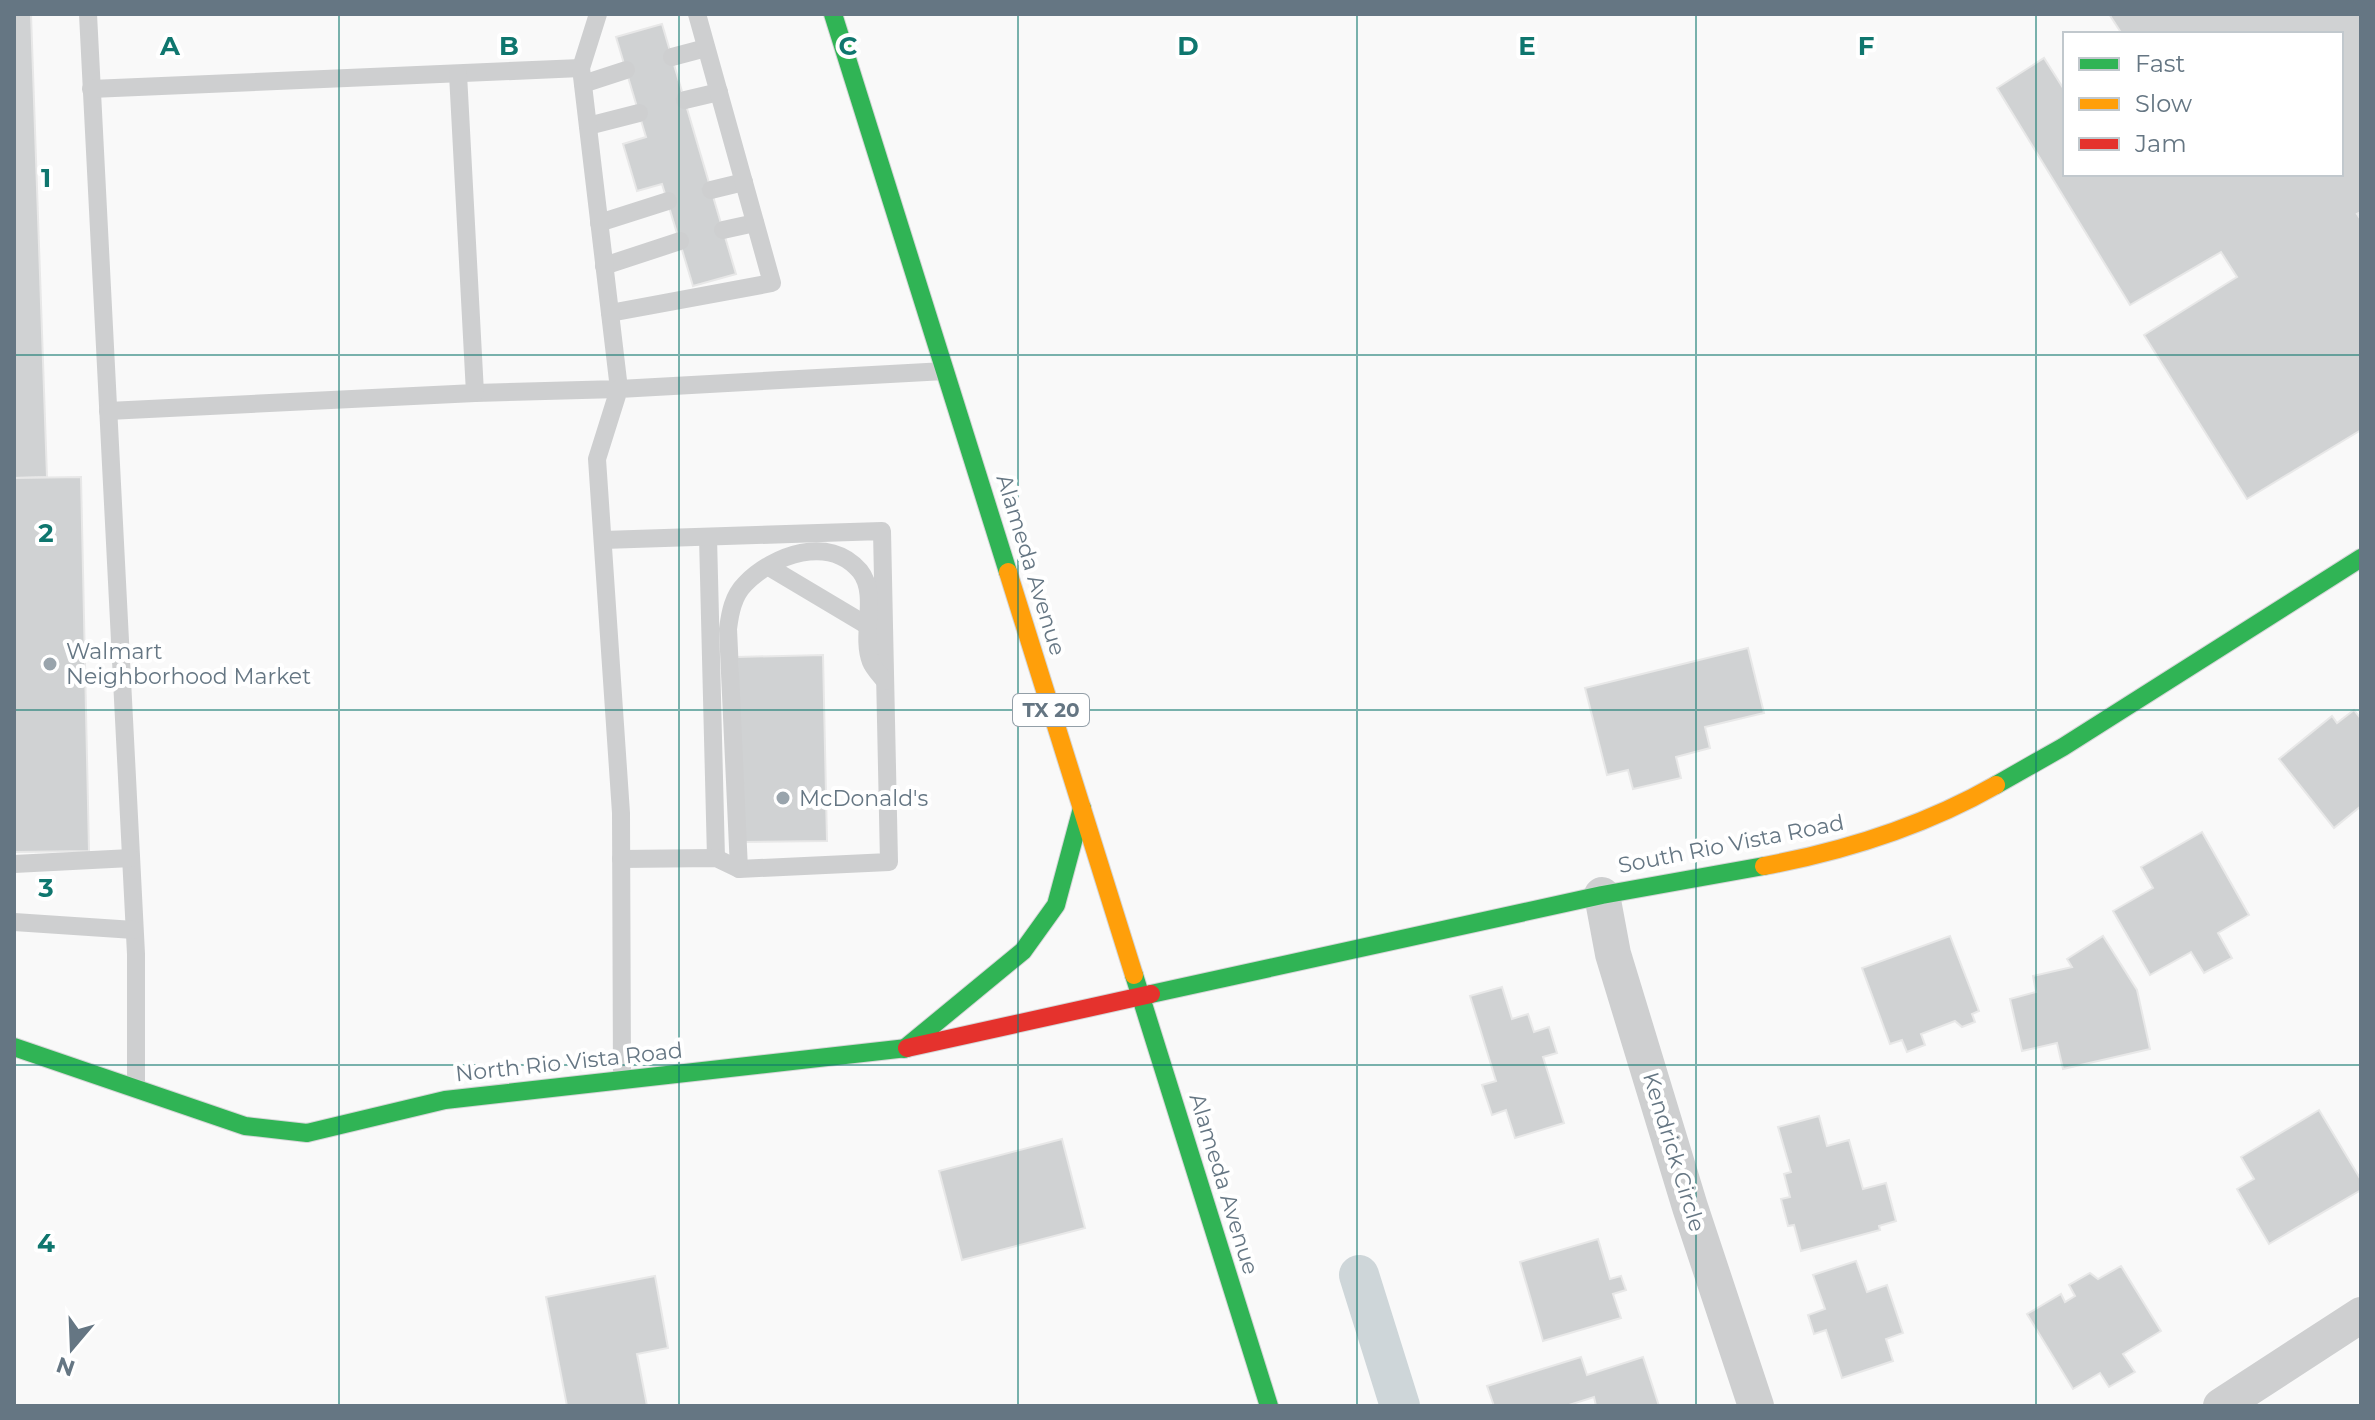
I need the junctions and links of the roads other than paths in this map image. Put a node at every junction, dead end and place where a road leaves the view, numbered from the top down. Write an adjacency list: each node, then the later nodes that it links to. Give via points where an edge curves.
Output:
1 (88, 14): 10 (lane)
2 (598, 14): 9 (lane)
3 (697, 14): 5 (lane)
4 (833, 14): 24 (street, Alameda Avenue / TX 20)
5 (706, 48): 6 (lane); 11 (lane)
6 (672, 57)
7 (626, 70): 9 (lane)
8 (458, 74): 9 (lane); 10 (lane); 26 (lane)
9 (582, 76): 14 (lane)
10 (91, 89): 27 (lane)
11 (719, 92): 12 (lane); 15 (lane)
12 (685, 100)
13 (639, 113): 14 (lane)
14 (588, 126): 18 (lane)
15 (744, 182): 16 (lane); 19 (lane)
16 (711, 190)
17 (668, 201): 18 (lane)
18 (599, 223): 22 (lane)
19 (755, 223): 20 (lane); 23 (lane, via 772,283)
20 (723, 230)
21 (680, 241): 22 (lane)
22 (604, 266): 23 (lane)
23 (610, 313): 25 (lane)
24 (945, 371): 25 (lane); 34 (street, Alameda Avenue / TX 20)
25 (619, 389): 26 (lane); 29 (lane, via 597,459)
26 (475, 393): 27 (lane)
27 (108, 411): 35 (lane)
28 (708, 537): 29 (lane); 33 (lane, via 882,531); 36 (lane)
29 (603, 540): 37 (lane)
30 (2361, 558): 40 (street, South Rio Vista Road, via 2110,719 1928,819 1811,857)
31 (769, 567): 32 (lane); 32 (lane, via 791,554 822,550 844,557 862,573); 39 (lane, via 744,585 731,606 728,629)
32 (868, 626): 33 (lane, via 870,661)
33 (885, 681): 39 (lane, via 889,862)
34 (1082, 808): 43 (street, Alameda Avenue / TX 20); 45 (street, via 1056,905 1023,951)
35 (131, 858): 38 (lane); 42 (lane)
36 (716, 858): 37 (lane); 39 (lane)
37 (621, 859): 46 (lane)
38 (14, 864)
39 (739, 869)
40 (1602, 895): 43 (street, South Rio Vista Road); 50 (street, Kendrick Circle, via 1622,984)
41 (14, 922): 42 (lane)
42 (134, 930): 47 (lane)
43 (1140, 994): 45 (street, North Rio Vista Road); 49 (street, Alameda Avenue / TX 20)
44 (14, 1047): 47 (street, North Rio Vista Road)
45 (904, 1049): 46 (street, North Rio Vista Road)
46 (622, 1080): 47 (street, North Rio Vista Road, via 445,1100 307,1133 245,1126)
47 (136, 1087)
48 (2361, 1315): 51 (street)
49 (1269, 1406)
50 (1756, 1406)
51 (2221, 1406)

